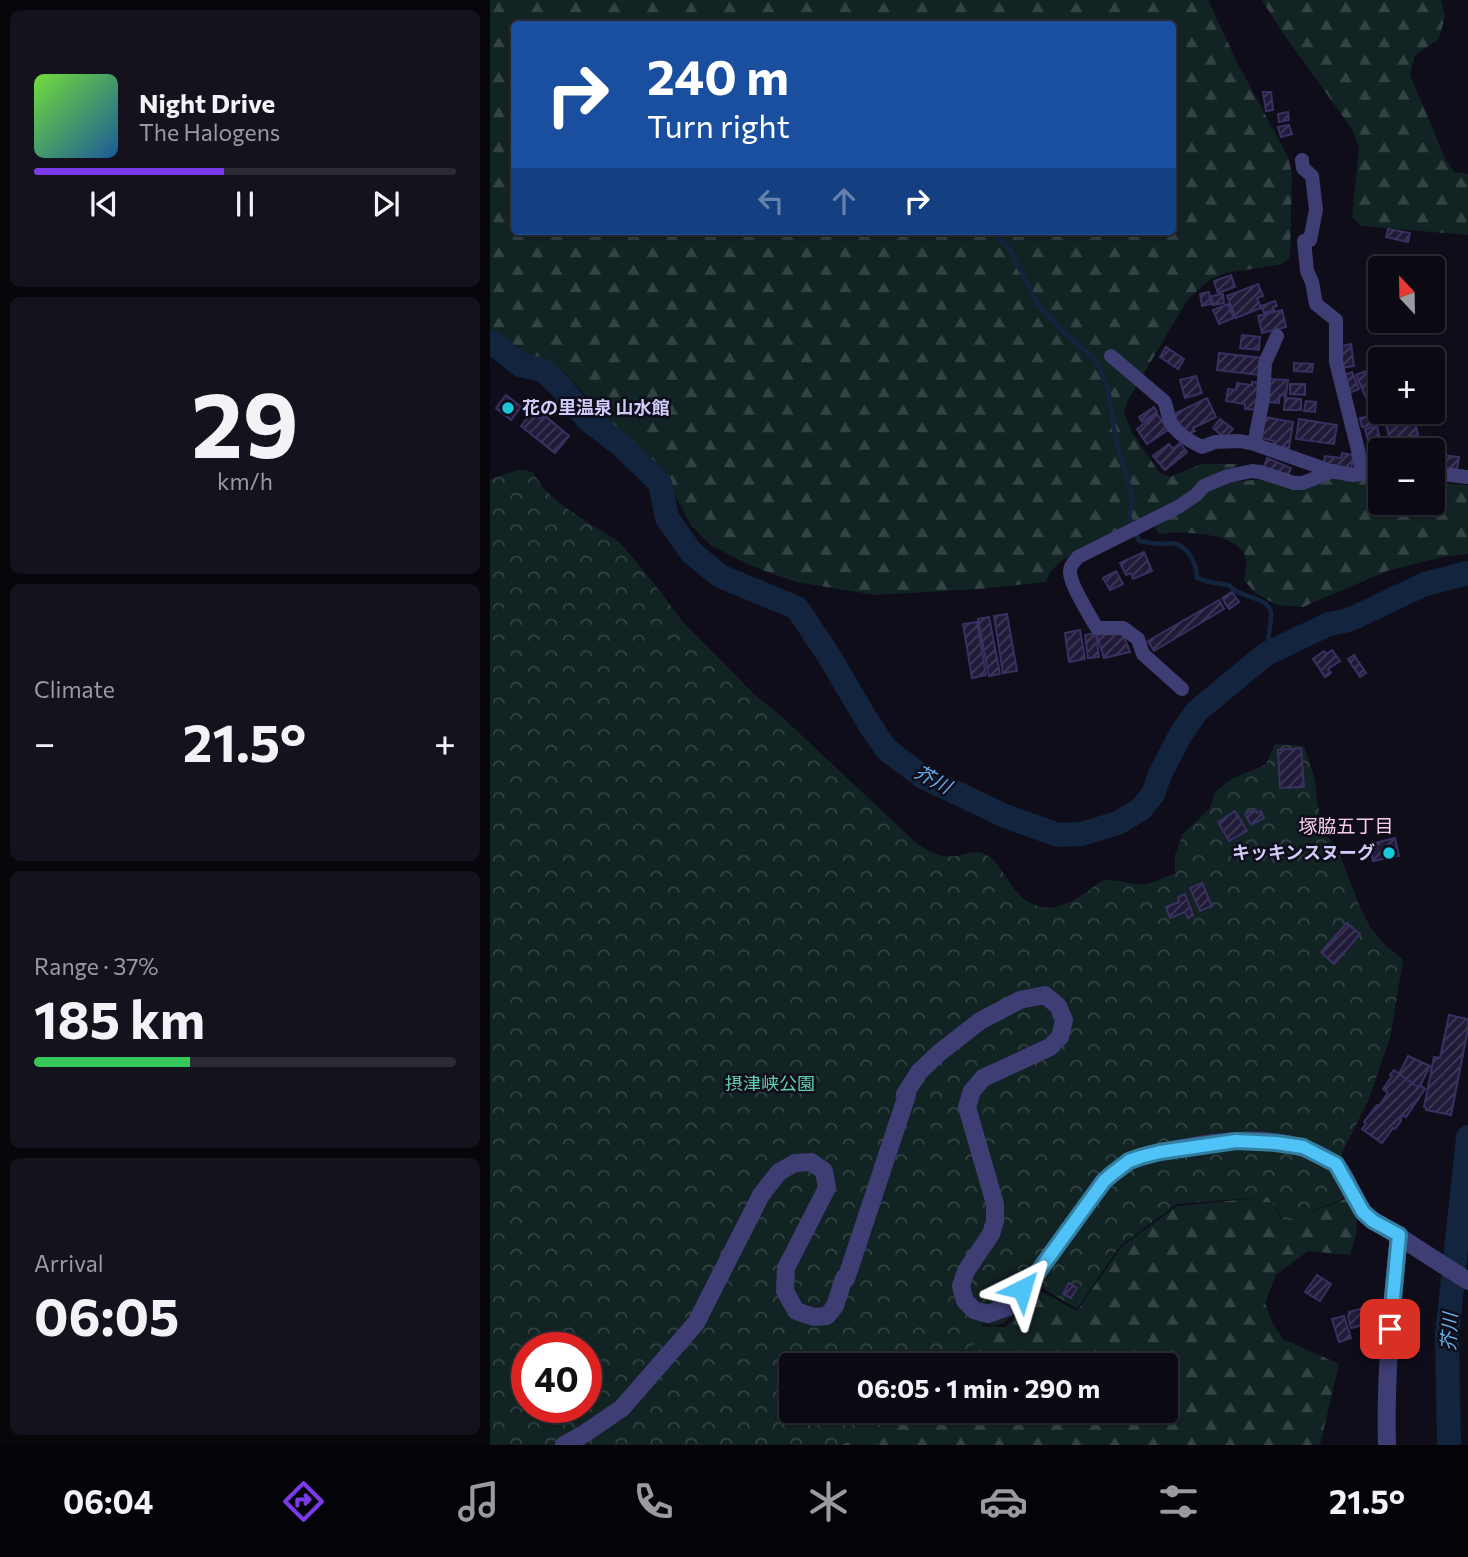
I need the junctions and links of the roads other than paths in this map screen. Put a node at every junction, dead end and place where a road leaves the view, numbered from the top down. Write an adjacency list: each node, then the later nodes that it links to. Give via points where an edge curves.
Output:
1 (1302, 160): 7 (street, via 1312,176 1315,210 1310,240 1304,241 1307,271 1316,304 1336,320 1336,362)
2 (1277, 336): 4 (street, via 1265,363)
3 (1111, 356): 4 (street, via 1164,401 1170,422 1192,442 1202,447 1240,440)
4 (1254, 444): 5 (street)
5 (1334, 471): 7 (street); 10 (street, via 1303,483 1252,471 1228,476 1072,564 1073,583 1097,628 1123,628 1138,639 1143,654)
6 (1368, 473): 7 (street)
7 (1362, 474)
8 (1445, 474): 9 (street)
9 (1468, 477)
10 (1182, 689)
11 (1399, 1235): 12 (street); 13 (street); 15 (street, via 1363,1212 1336,1164 1303,1147 1236,1141 1160,1152 1129,1161 1104,1181 1007,1307 988,1314 974,1310 965,1301 961,1286 991,1234 995,1203 967,1107 983,1078 1050,1047 1060,1037 1064,1020 1058,1006 1045,995 1020,1000 980,1021 939,1053 905,1094 846,1279 827,1316 796,1311 785,1291 786,1268 827,1188 824,1171 811,1162 795,1163 779,1172 761,1195 696,1324 622,1408)
12 (1416, 1248): 13 (street); 14 (street)
13 (1396, 1261): 16 (street, via 1388,1350)
14 (1468, 1281)
15 (564, 1445)
16 (1387, 1445)

